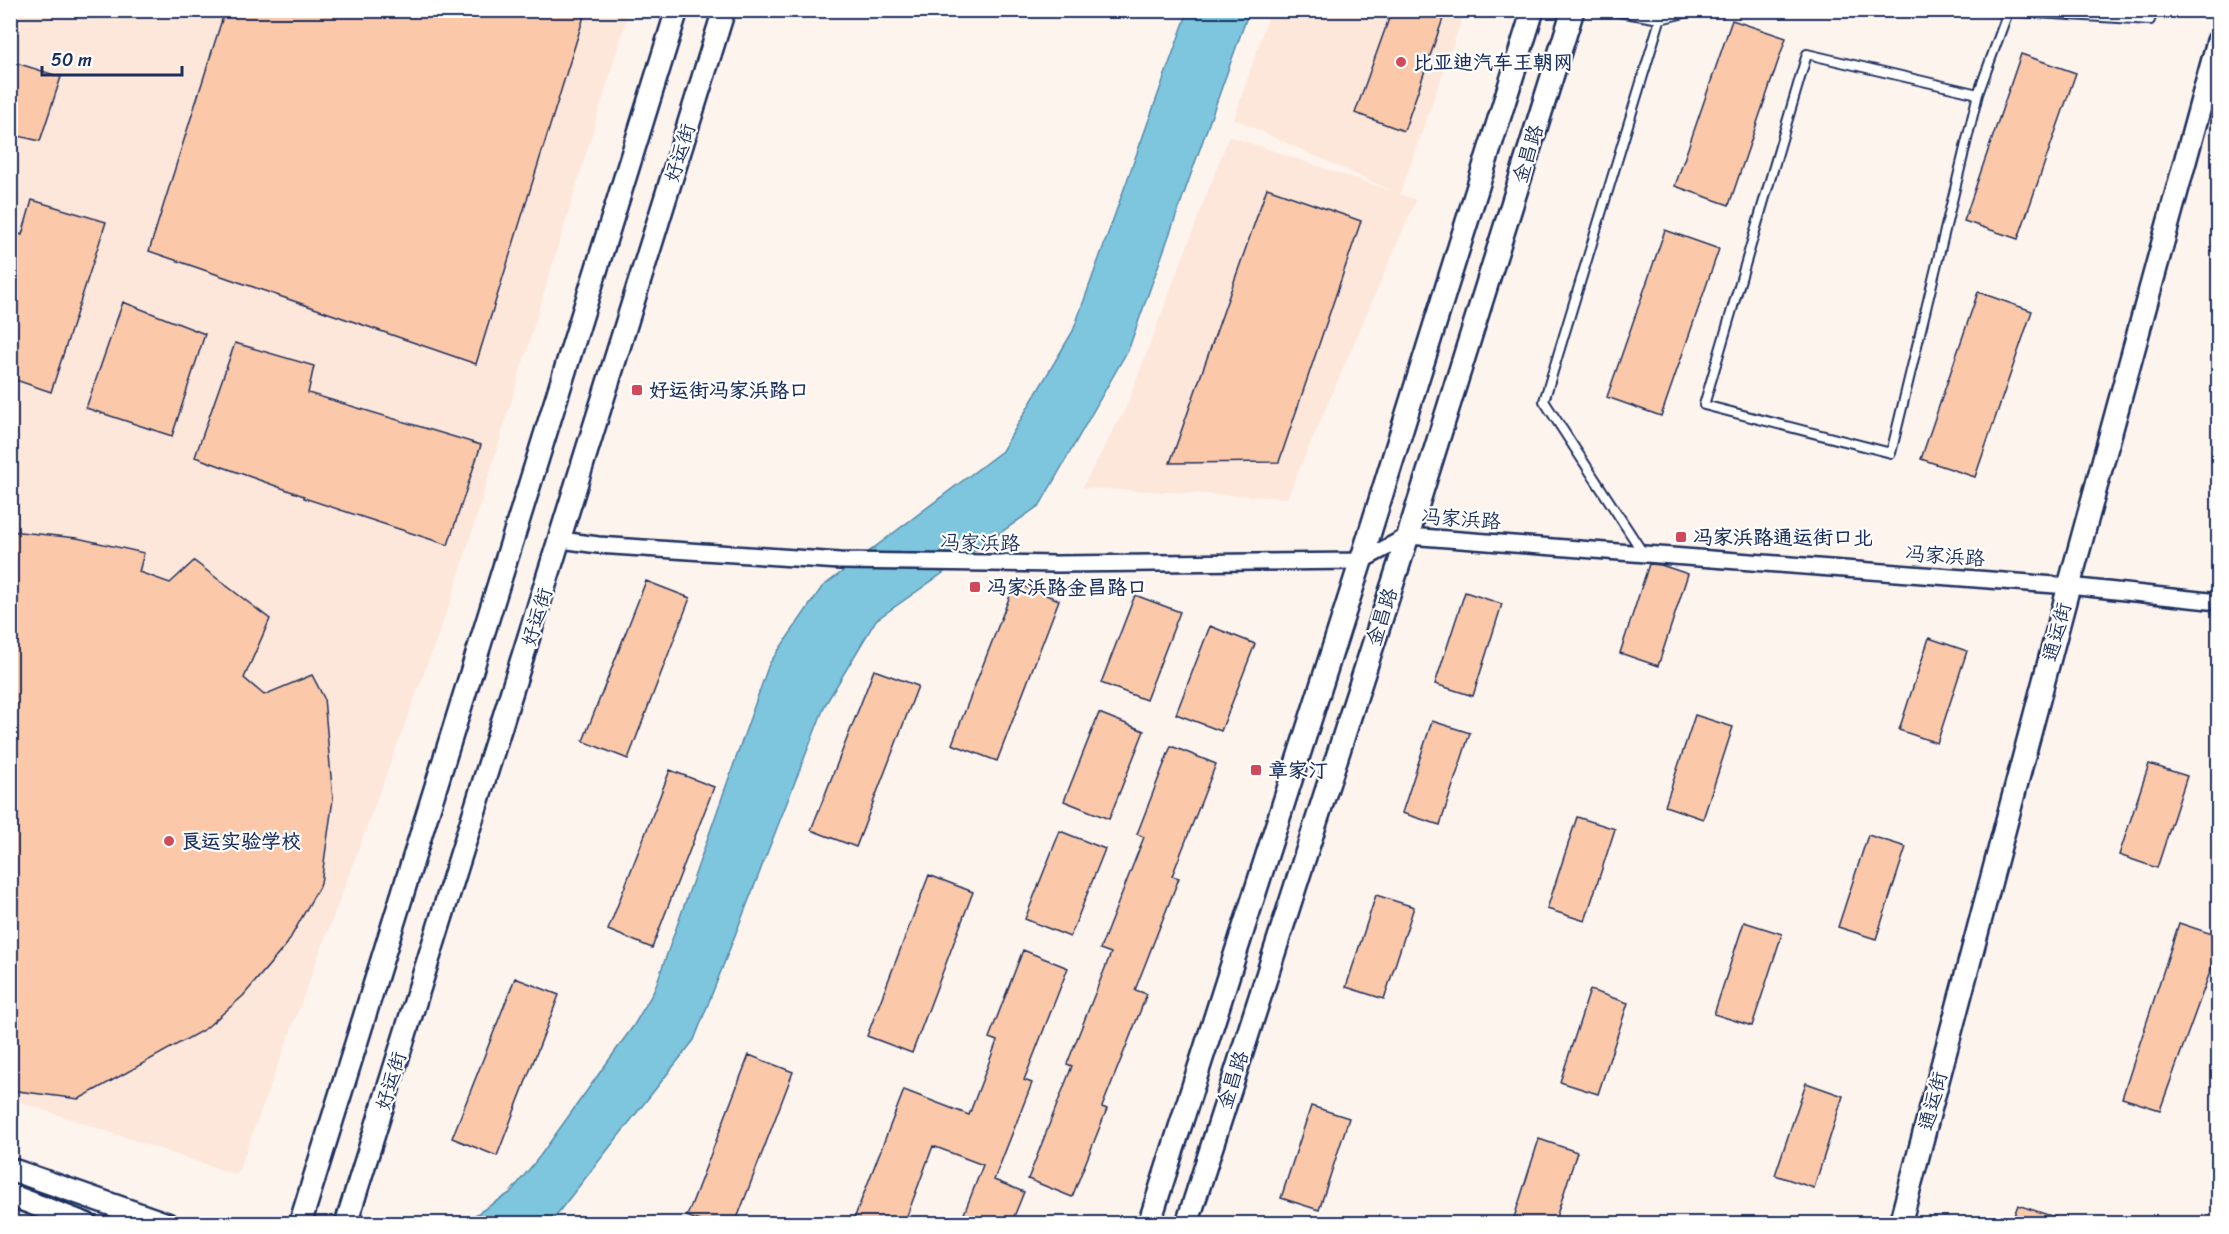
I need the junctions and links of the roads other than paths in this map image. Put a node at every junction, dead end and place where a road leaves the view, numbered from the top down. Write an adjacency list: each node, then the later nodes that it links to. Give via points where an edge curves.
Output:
1 (677, 10): 23 (street)
2 (724, 10): 14 (street, 好运街)
3 (1533, 10): 16 (street, 金昌路)
4 (1573, 10): 13 (street, 金昌路)
5 (1607, 10): 10 (lane)
6 (1697, 10): 10 (lane)
7 (1987, 10): 9 (lane)
8 (2153, 10): 9 (lane, via 2150,20)
9 (2008, 12): 12 (lane)
10 (1662, 15): 15 (lane, via 1544,401)
11 (2218, 41): 17 (street, 通运街)
12 (1978, 94): 12 (lane, via 1807,54 1704,405 1891,453)
13 (1408, 536): 15 (street, 冯家浜路); 16 (street, 冯家浜路); 26 (street, 金昌路)
14 (561, 540): 16 (street, 冯家浜路, via 840,561); 24 (street, 好运街)
15 (1643, 554): 17 (street, 冯家浜路)
16 (1361, 561): 25 (street, 金昌路)
17 (2069, 586): 18 (street, 冯家浜路); 27 (street, 通运街)
18 (2218, 602)
19 (10, 1169): 22 (street)
20 (10, 1195): 21 (street)
21 (86, 1224)
22 (167, 1224)
23 (300, 1224)
24 (346, 1224)
25 (1149, 1224)
26 (1187, 1224)
27 (1900, 1224)

